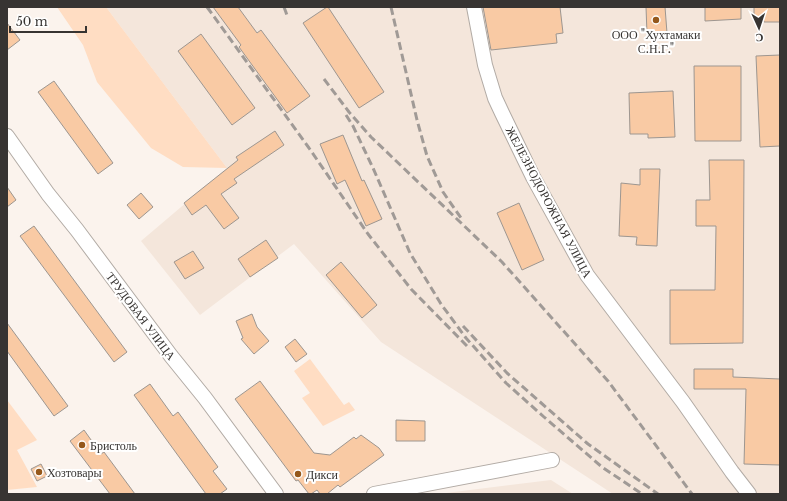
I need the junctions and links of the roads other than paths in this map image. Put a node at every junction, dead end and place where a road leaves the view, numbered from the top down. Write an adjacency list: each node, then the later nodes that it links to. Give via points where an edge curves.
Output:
1 (474, 7): 6 (street, ЖЕЛЕЗНОДОРОЖНАЯ УЛИЦА, via 485,65 500,108 533,177 588,275)
2 (7, 136): 4 (street, ТРУДОВАЯ УЛИЦА, via 48,194 78,230)
3 (552, 460): 5 (street)
4 (276, 494)
5 (374, 494)
6 (748, 494)

